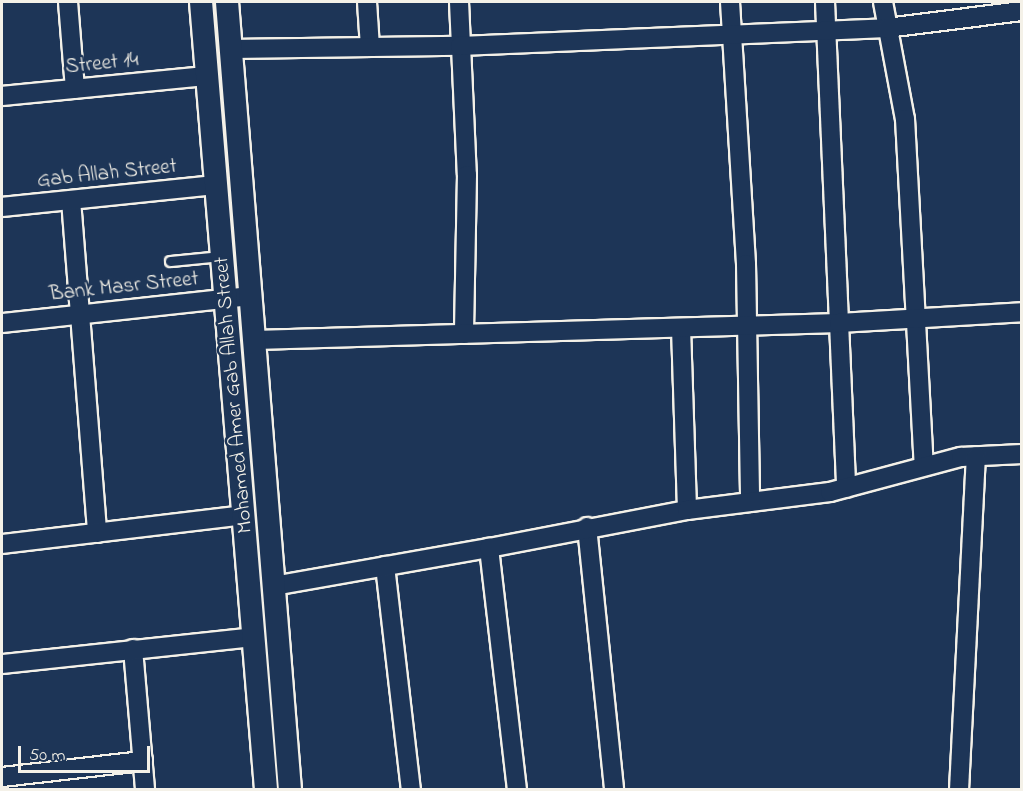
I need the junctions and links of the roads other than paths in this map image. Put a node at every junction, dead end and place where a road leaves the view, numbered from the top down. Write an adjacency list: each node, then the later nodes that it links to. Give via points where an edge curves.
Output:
1 (68, 2): 17 (street)
2 (201, 2): 16 (street, Mohamed Amer Gab Allah Street)
3 (227, 2): 15 (street, Mohamed Amer Gab Allah Street)
4 (367, 2): 14 (street)
5 (459, 2): 13 (street)
6 (730, 2): 12 (street)
7 (825, 2): 11 (street)
8 (883, 2): 10 (street)
9 (1022, 11): 10 (street)
10 (887, 28): 11 (street); 28 (street, via 905,119)
11 (826, 30): 12 (street); 30 (street)
12 (731, 32): 13 (street); 31 (street)
13 (460, 46): 14 (street); 33 (street, via 467,175)
14 (370, 47): 15 (street)
15 (231, 49): 24 (street, Mohamed Amer Gab Allah Street)
16 (207, 76): 17 (street, Street 14); 19 (street, Mohamed Amer Gab Allah Street)
17 (75, 89): 18 (street, Street 14)
18 (2, 96)
19 (216, 185): 20 (street, Gab Allah Street); 22 (street, Mohamed Amer Gab Allah Street)
20 (71, 200): 21 (street, Gab Allah Street); 27 (street)
21 (2, 207)
22 (222, 256): 23 (lane); 25 (street, Mohamed Amer Gab Allah Street)
23 (170, 261)
24 (251, 296): 25 (street, Bank Masr Street); 34 (street, Mohamed Amer Gab Allah Street)
25 (226, 299): 27 (street, Bank Masr Street); 41 (street, Mohamed Amer Gab Allah Street)
26 (1022, 312): 28 (street)
27 (80, 314): 29 (street, Bank Masr Street); 43 (street)
28 (917, 317): 30 (street); 37 (street)
29 (2, 323)
30 (839, 323): 31 (street); 38 (street)
31 (747, 326): 32 (street); 39 (street)
32 (681, 328): 33 (street); 40 (street)
33 (464, 334): 34 (street)
34 (255, 340): 47 (street, Mohamed Amer Gab Allah Street)
35 (1022, 454): 36 (street)
36 (976, 456): 37 (street); 60 (street)
37 (924, 465): 38 (street)
38 (846, 488): 39 (street)
39 (750, 502): 40 (street)
40 (687, 510): 42 (street)
41 (244, 515): 43 (street); 48 (street, Mohamed Amer Gab Allah Street)
42 (587, 527): 45 (street); 59 (street)
43 (96, 533): 44 (street)
44 (2, 544)
45 (489, 548): 46 (street); 58 (street)
46 (385, 566): 47 (street); 57 (street)
47 (273, 586): 56 (street, Mohamed Amer Gab Allah Street)
48 (254, 637): 49 (street); 55 (street, Mohamed Amer Gab Allah Street)
49 (133, 649): 50 (street); 51 (street)
50 (2, 664)
51 (143, 761): 53 (street); 54 (street)
52 (2, 777): 53 (street)
53 (34, 782)
54 (145, 789)
55 (266, 789)
56 (290, 789)
57 (411, 789)
58 (517, 789)
59 (614, 789)
60 (959, 789)

